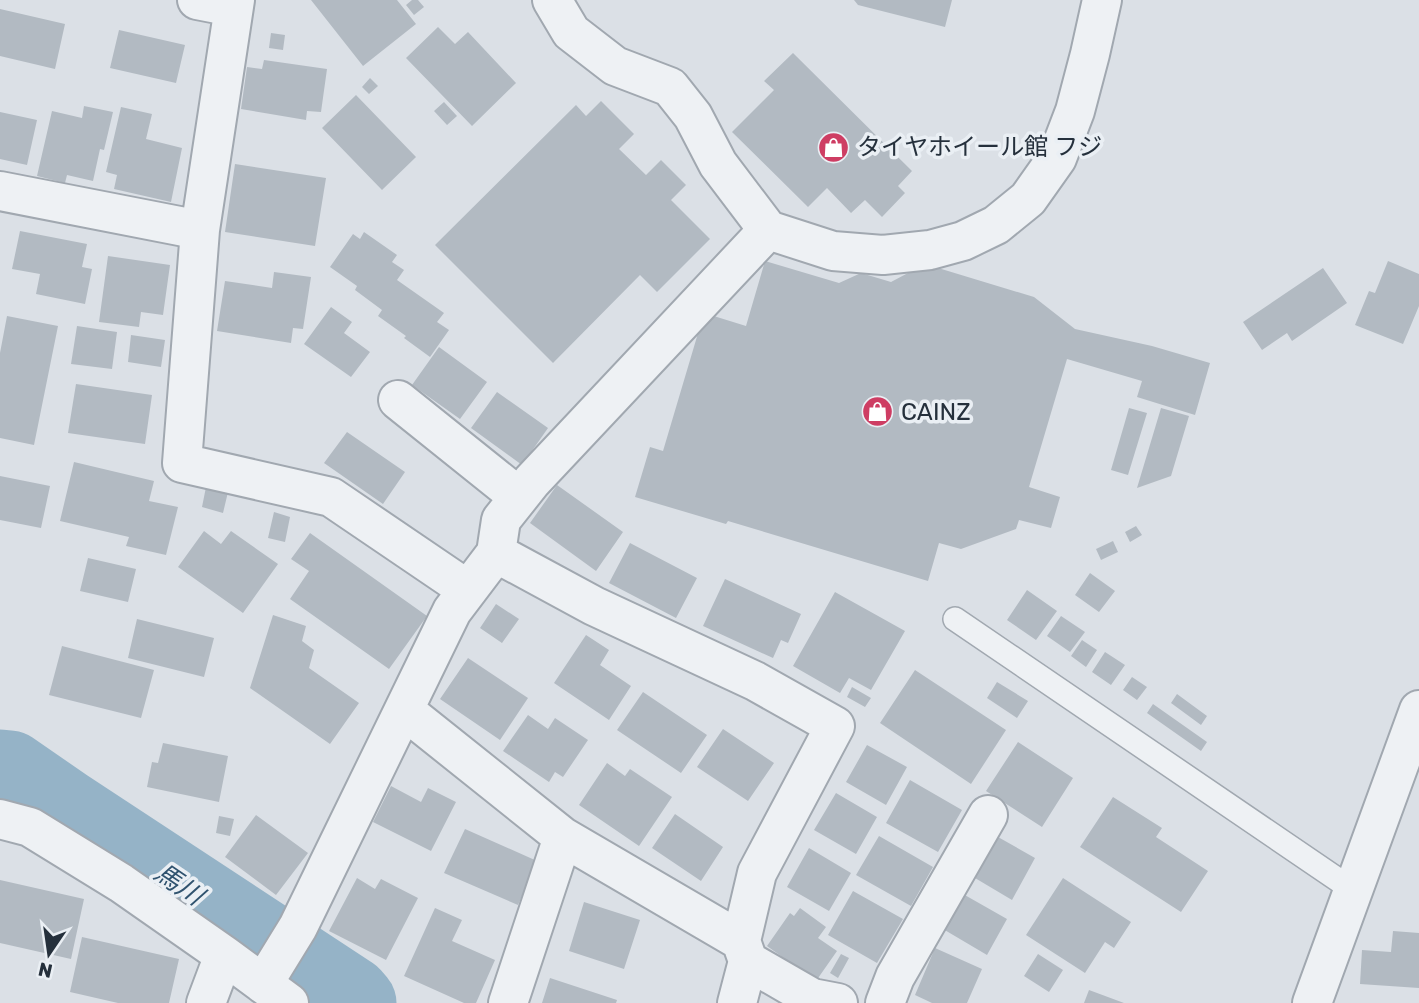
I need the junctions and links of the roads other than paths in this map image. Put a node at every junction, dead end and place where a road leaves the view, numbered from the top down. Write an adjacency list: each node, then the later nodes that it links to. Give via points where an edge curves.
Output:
1 (552, 0): 6 (street, via 571,32 615,66 670,87 693,116 718,164)
2 (1102, 0): 6 (street, via 1075,111 1057,158 1028,199 996,225 930,250 883,255 833,251)
3 (222, 2): 5 (street)
4 (0, 191): 5 (street)
5 (200, 230): 10 (street, via 182,463 331,497)
6 (768, 230): 8 (street)
7 (398, 400): 8 (street)
8 (519, 497): 9 (street, via 501,520)
9 (496, 553): 10 (street); 18 (street, via 594,606 755,681 835,726 757,873)
10 (468, 590): 13 (street, via 452,611)
11 (955, 620): 17 (lane)
12 (1419, 709): 17 (street)
13 (404, 710): 16 (street); 20 (street)
14 (988, 815): 25 (street, via 895,977)
15 (0, 819): 19 (street, via 30,827)
16 (563, 837): 18 (street); 22 (street)
17 (1353, 890): 26 (street)
18 (745, 951): 23 (street); 24 (street, via 813,998)
19 (224, 955): 20 (street); 21 (street)
20 (275, 985)
21 (206, 1003)
22 (508, 1003)
23 (737, 1003)
24 (838, 1003)
25 (885, 1003)
26 (1312, 1003)

